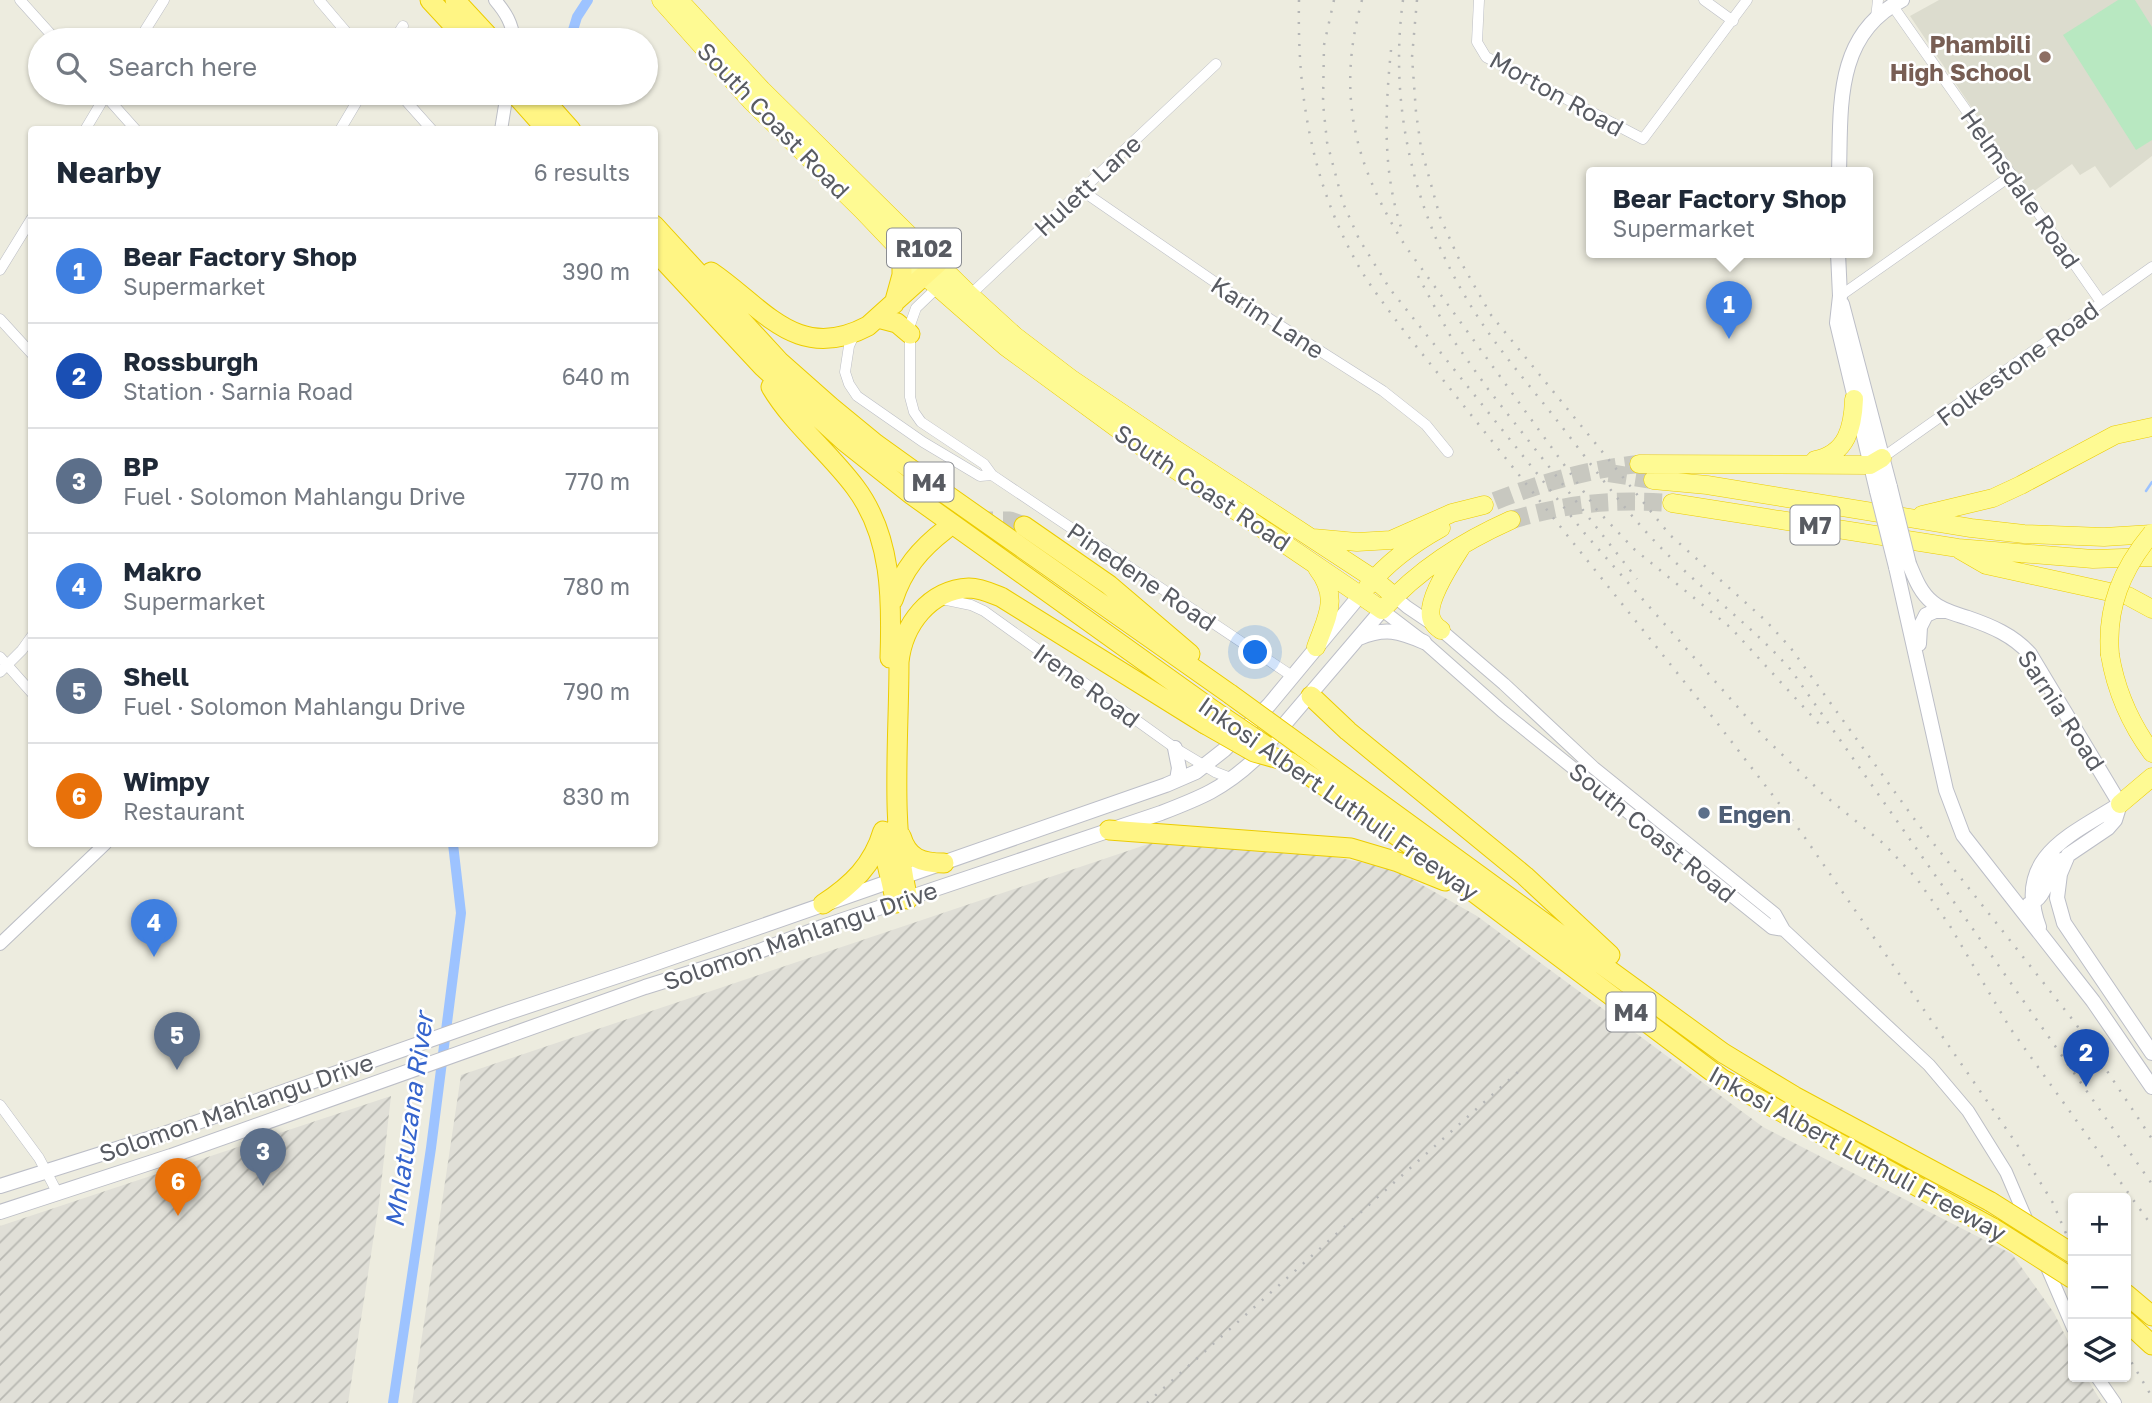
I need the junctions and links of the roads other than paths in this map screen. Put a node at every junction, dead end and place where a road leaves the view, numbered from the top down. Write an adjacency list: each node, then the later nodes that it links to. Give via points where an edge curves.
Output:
1 (20, 0): 15 (street)
2 (164, 0): 16 (street)
3 (319, 0): 17 (street)
4 (430, 0): 18 (highway)
5 (456, 0): 19 (highway)
6 (495, 0): 20 (street)
7 (661, 0): 14 (highway, South Coast Road / R102)
8 (679, 0): 14 (highway, South Coast Road / R102)
9 (1479, 0): 13 (street, Morton Road, via 1477,42 1481,51 1643,139)
10 (1705, 0): 13 (street)
11 (1747, 0): 13 (street)
12 (1890, 2): 36 (main road, via 1857,43 1843,79); 37 (street, Helmsdale Road)
13 (1733, 21)
14 (693, 27): 39 (highway, South Coast Road / R102, via 762,90)
15 (45, 28)
16 (146, 28)
17 (344, 28)
18 (467, 28)
19 (470, 28)
20 (512, 28)
21 (1216, 64): 38 (street, Hulett Lane)
22 (99, 105): 29 (street)
23 (114, 105): 30 (street)
24 (355, 105): 31 (street)
25 (410, 105): 32 (street)
26 (505, 105): 33 (street)
27 (525, 105): 34 (highway)
28 (548, 105): 35 (highway)
29 (87, 126)
30 (133, 126)
31 (342, 126)
32 (428, 126)
33 (502, 126)
34 (543, 126)
35 (567, 126)
36 (1839, 167)
37 (2012, 175): 47 (street); 49 (street, Helmsdale Road)
38 (1081, 190): 48 (street, Hulett Lane); 62 (street, Karim Lane, via 1383,391 1426,425)
39 (868, 204): 42 (highway, South Coast Road / R102); 46 (highway, South Coast Road / R102)
40 (28, 224): 45 (street)
41 (663, 245): 53 (highway, via 720,278 791,332 828,339); 56 (highway, Inkosi Albert Luthuli Freeway / M4); 97 (highway, Inkosi Albert Luthuli Freeway / M4, via 779,360 876,444)
42 (902, 250): 46 (highway, South Coast Road / R102); 50 (highway, via 902,275)
43 (1838, 258): 47 (main road, Sarnia Road)
44 (2152, 267): 49 (street, Folkestone Road)
45 (0, 270)
46 (938, 275): 48 (highway, South Coast Road / R102); 50 (highway); 54 (street, via 912,316)
47 (1839, 296): 57 (main road, Sarnia Road, via 1837,323); 63 (main road, Sarnia Road)
48 (964, 300): 61 (highway, South Coast Road / R102, via 1011,342)
49 (2101, 302): 63 (street, Folkestone Road)
50 (894, 304): 52 (highway)
51 (0, 318): 55 (street)
52 (878, 318): 53 (highway); 54 (highway, via 897,323)
53 (855, 333): 60 (street, Pinedene Road, via 846,359 849,384 857,396)
54 (910, 334): 58 (street)
55 (28, 350)
56 (763, 366): 85 (highway, via 776,394 866,503 881,540); 100 (highway, Inkosi Albert Luthuli Freeway / M4, via 834,433 912,495)
57 (1854, 399): 63 (main road, Sarnia Road); 64 (highway, via 1848,436 1832,455)
58 (914, 412): 60 (street); 66 (street, Pinedene Road, via 931,430 984,464)
59 (2152, 427): 69 (highway, via 2115,435 1993,498)
60 (902, 428): 66 (street, Pinedene Road, via 980,476)
61 (1152, 444): 74 (highway, South Coast Road / R102); 77 (highway, South Coast Road / R102)
62 (1448, 452)
63 (1876, 462): 64 (highway); 79 (main road, Sarnia Road, bridge)
64 (1787, 463): 65 (highway)
65 (1639, 464)
66 (992, 475): 96 (street, Pinedene Road)
67 (1653, 480): 69 (highway, M7)
68 (1672, 503): 76 (highway, M7)
69 (1915, 517): 73 (highway, M7, via 2024,534 2104,537)
70 (1511, 520): 75 (highway, Solomon Mahlangu Drive)
71 (1024, 526): 97 (highway, via 1187,649)
72 (946, 529): 85 (highway, via 912,560)
73 (2152, 533): 103 (highway, bridge, via 2129,564 2115,594 2109,630 2117,687)
74 (1310, 537): 80 (highway, South Coast Road / R102); 80 (highway, Solomon Mahlangu Drive, via 1391,540 1452,513 1489,503 1410,547)
75 (1463, 543): 84 (highway, Solomon Mahlangu Drive); 89 (highway, via 1430,609 1432,622)
76 (1958, 548): 78 (highway, M7, via 2093,559); 81 (highway, via 1986,565)
77 (1304, 556): 82 (highway, South Coast Road / R102); 93 (highway, via 1330,589 1328,613)
78 (2152, 557)
79 (1903, 565): 87 (main road, Sarnia Road, via 1924,593); 94 (main road, Sarnia Road)
80 (1374, 579): 82 (highway, Solomon Mahlangu Drive); 84 (highway, South Coast Road / R102)
81 (2084, 587): 86 (highway, via 2128,596); 88 (highway)
82 (1361, 594): 84 (highway, South Coast Road / R102); 93 (main road, Solomon Mahlangu Drive)
83 (938, 598): 100 (highway, via 971,588 1001,597); 104 (street, Irene Road, via 984,611); 112 (highway, via 913,620 901,645)
84 (1388, 603): 89 (street, South Coast Road, via 1407,607); 90 (main road, Solomon Mahlangu Drive); 92 (street, South Coast Road)
85 (891, 605): 111 (highway)
86 (2152, 609)
87 (1948, 611): 94 (main road, via 1928,613 1924,618); 110 (main road, Sarnia Road, via 1996,629 2030,654)
88 (2152, 624)
89 (1441, 630): 101 (street, South Coast Road)
90 (1359, 638): 92 (main road, via 1394,631); 99 (main road, Solomon Mahlangu Drive)
91 (28, 640): 95 (street)
92 (1424, 642): 102 (street, South Coast Road)
93 (1315, 647): 96 (main road, Solomon Mahlangu Drive)
94 (1919, 663): 125 (main road, Sarnia Road, via 1952,811 1964,835)
95 (2, 665): 98 (street)
96 (1292, 676): 105 (main road, Solomon Mahlangu Drive, via 1269,705)
97 (1208, 678): 128 (highway, Inkosi Albert Luthuli Freeway / M4, bridge)
98 (28, 689)
99 (1311, 696): 108 (main road, Solomon Mahlangu Drive); 128 (highway, via 1525,876)
100 (1210, 717): 120 (highway, Inkosi Albert Luthuli Freeway / M4, bridge, via 1290,762)
101 (1552, 730): 102 (street); 106 (street, South Coast Road)
102 (1541, 741): 106 (street, South Coast Road)
103 (2147, 746)
104 (1175, 748): 105 (street, Irene Road); 109 (main road)
105 (1205, 766): 108 (street, Irene Road); 109 (main road, Solomon Mahlangu Drive)
106 (1590, 773): 118 (street, South Coast Road); 119 (street, South Coast Road)
107 (2152, 777): 110 (highway)
108 (1233, 779): 113 (main road, Solomon Mahlangu Drive, via 1192,801)
109 (1177, 780): 116 (main road, Solomon Mahlangu Drive)
110 (2120, 804): 115 (main road, via 2108,828); 123 (main road, via 2048,852 2035,875)
111 (887, 806): 117 (highway, via 887,864); 122 (highway, via 871,860 853,883)
112 (898, 828): 116 (highway, via 915,859); 117 (highway)
113 (1109, 830): 120 (highway, via 1351,848); 121 (main road, Solomon Mahlangu Drive)
114 (102, 847): 127 (street)
115 (2068, 855): 123 (main road, via 2052,870 2043,894); 129 (main road, via 2057,889 2060,914)
116 (944, 863): 117 (main road, Solomon Mahlangu Drive)
117 (896, 878): 121 (highway); 122 (main road, Solomon Mahlangu Drive)
118 (1733, 880): 119 (street); 124 (street, South Coast Road)
119 (1724, 890): 124 (street, South Coast Road)
120 (1478, 895): 137 (highway, Inkosi Albert Luthuli Freeway / M4, bridge, via 1736,1088 1993,1228)
121 (902, 901): 134 (main road, Solomon Mahlangu Drive)
122 (823, 904): 132 (main road, Solomon Mahlangu Drive, via 161,1135)
123 (2033, 904): 125 (main road); 126 (main road)
124 (1753, 905): 140 (street, South Coast Road, via 1772,928 1784,930 1929,1065 1968,1111 2006,1172)
125 (2018, 905): 126 (main road, Sarnia Road)
126 (2042, 936): 130 (main road, Sarnia Road)
127 (0, 944)
128 (1676, 1019): 136 (highway, Inkosi Albert Luthuli Freeway / M4, bridge, via 1767,1081 1992,1202)
129 (2152, 1053)
130 (2152, 1087)
131 (0, 1105): 132 (street)
132 (47, 1170): 133 (main road, Solomon Mahlangu Drive); 134 (street)
133 (0, 1186)
134 (57, 1192): 135 (main road, Solomon Mahlangu Drive)
135 (0, 1212)
136 (2068, 1251)
137 (2068, 1276)
138 (2131, 1298): 139 (highway)
139 (2152, 1316)
140 (2069, 1319)
141 (2131, 1326): 142 (highway)
142 (2152, 1345)
143 (2100, 1382): 144 (street)
144 (2115, 1403)

